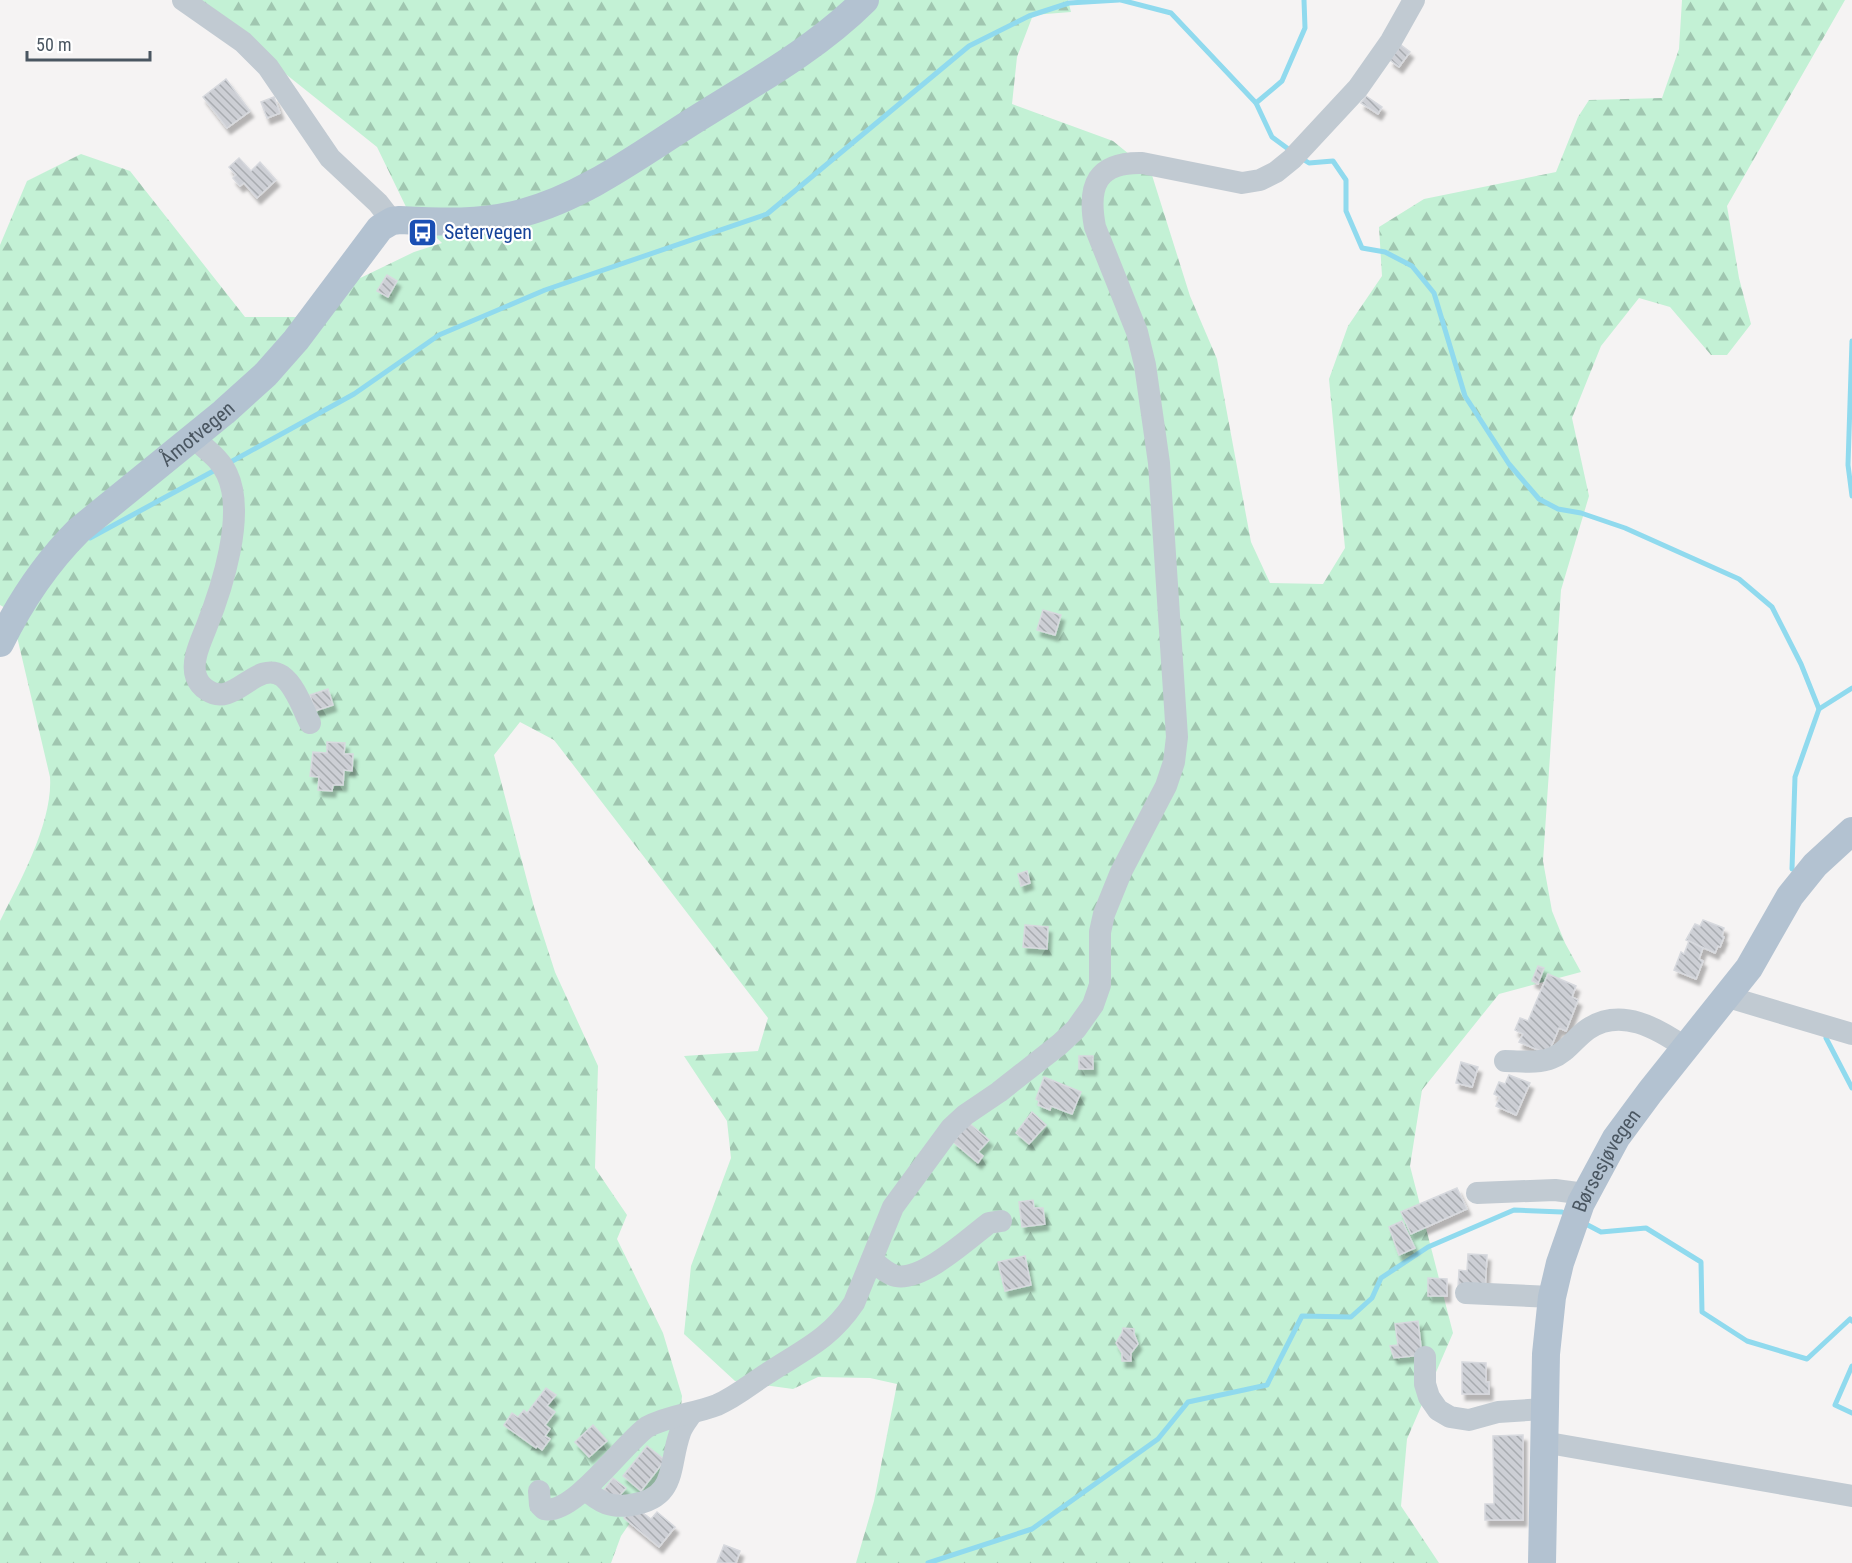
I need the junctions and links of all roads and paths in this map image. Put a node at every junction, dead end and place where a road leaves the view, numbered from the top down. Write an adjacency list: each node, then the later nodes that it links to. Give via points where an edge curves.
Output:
1 (183, 0): 4 (street, via 243,42 268,68 330,158)
2 (865, 0): 4 (main road, via 771,72 574,192 537,209 484,221)
3 (1414, 0): 16 (street, via 1358,87 1276,172 1242,183 1129,163 1105,171 1095,184 1095,227 1137,332 1159,463 1176,723 1174,762 1104,914 1100,985 1093,1005 1060,1044 951,1128 893,1207)
4 (392, 221): 5 (main road, Åmotvegen, via 372,236 281,359)
5 (193, 437): 6 (main road, Åmotvegen, via 79,530 24,596); 7 (street, via 226,472 234,511 221,590 198,648 196,676 206,689 222,694 267,672 279,675 292,687)
6 (0, 643)
7 (310, 723)
8 (1852, 831): 9 (main road, Børsesjøvegen, via 1790,896)
9 (1728, 997): 10 (street); 11 (main road, Børsesjøvegen)
10 (1852, 1034)
11 (1686, 1048): 12 (street, via 1647,1025 1616,1019 1587,1029 1545,1061); 14 (main road, Børsesjøvegen, via 1616,1137)
12 (1505, 1061)
13 (1477, 1193): 14 (street, via 1555,1190)
14 (1578, 1212): 18 (main road, Børsesjøvegen)
15 (1000, 1221): 16 (street, via 989,1223 911,1276 892,1275)
16 (872, 1260): 21 (street, via 854,1303 829,1334 729,1399)
17 (1466, 1293): 18 (street)
18 (1552, 1297): 20 (main road, Børsesjøvegen)
19 (1425, 1357): 20 (street, via 1429,1397 1438,1410 1450,1417 1469,1420 1498,1412)
20 (1544, 1409): 22 (main road, Børsesjøvegen)
21 (692, 1413): 23 (street, via 647,1426); 23 (street, via 679,1436 671,1474 653,1498 608,1505)
22 (1543, 1442): 25 (street); 26 (main road, Børsesjøvegen)
23 (585, 1489): 24 (street, via 564,1506 549,1510 540,1505)
24 (538, 1491)
25 (1852, 1496)
26 (1542, 1563)

